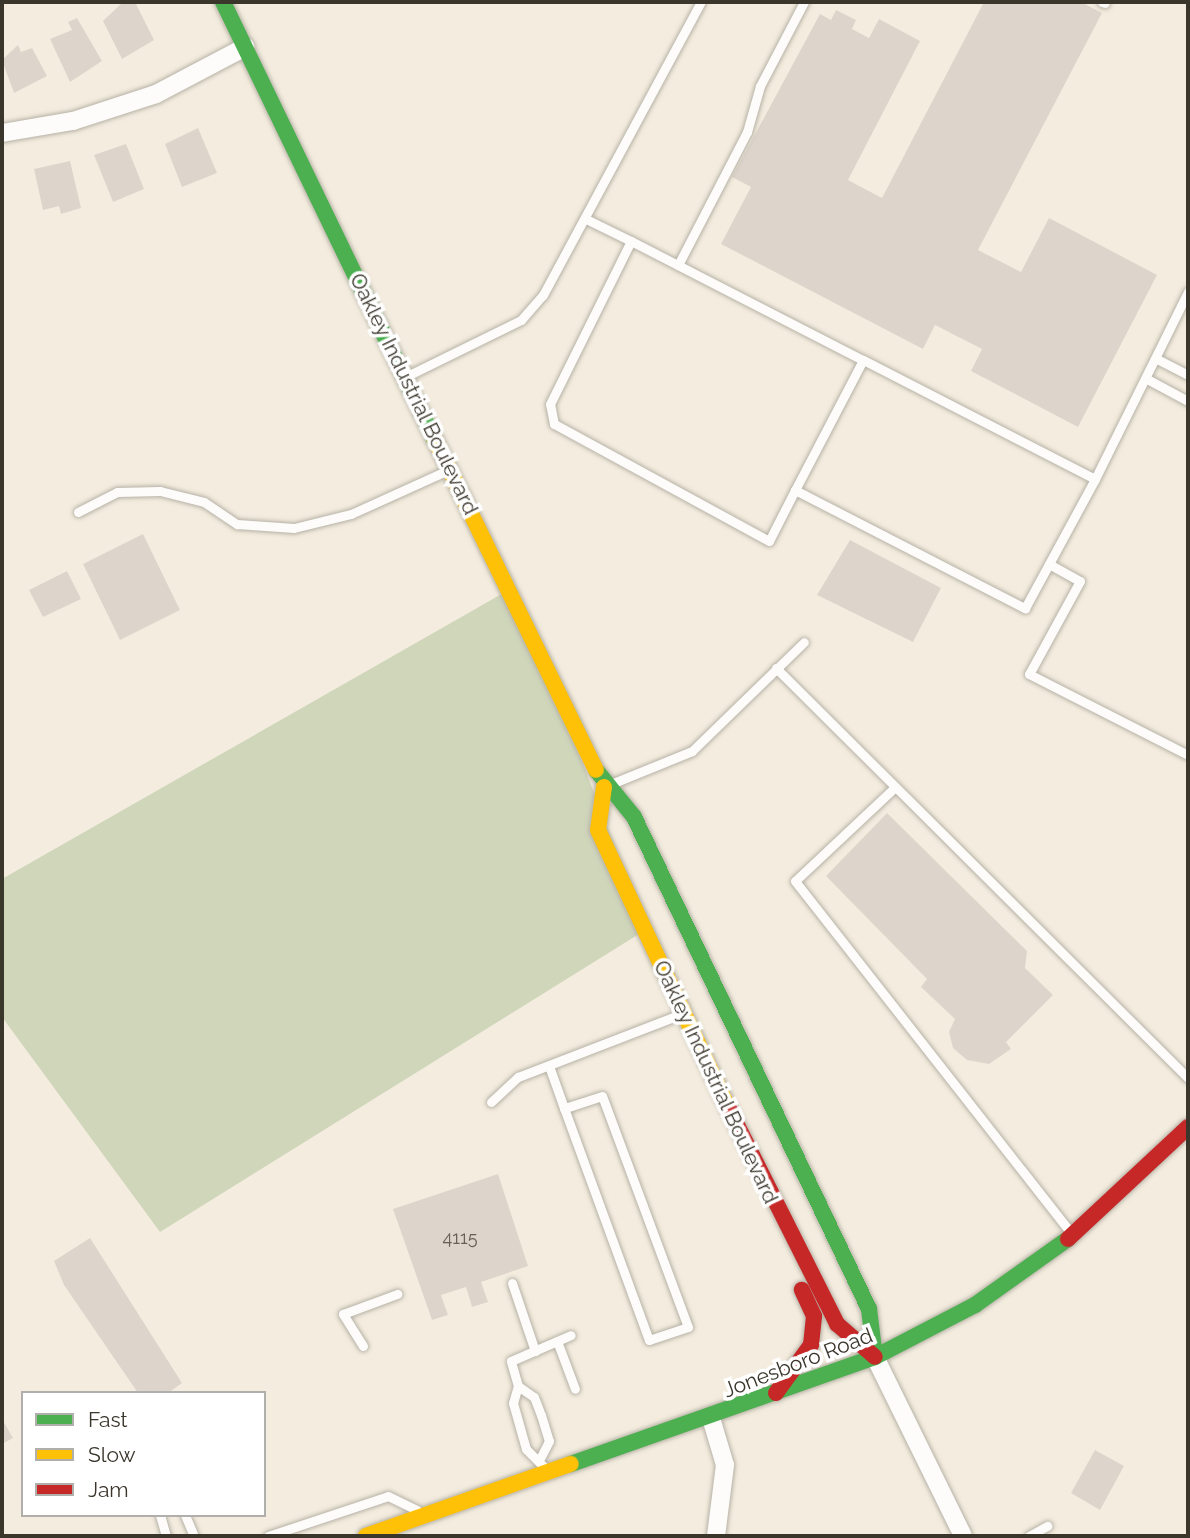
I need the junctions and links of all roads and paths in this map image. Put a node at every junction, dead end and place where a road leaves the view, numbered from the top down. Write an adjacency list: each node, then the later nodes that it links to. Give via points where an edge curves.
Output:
1 (223, 2): 4 (main road, Oakley Industrial Boulevard)
2 (701, 2): 6 (lane)
3 (804, 2): 8 (lane, via 761,86 747,132)
4 (245, 47): 5 (street, via 156,94 73,121); 13 (main road, Oakley Industrial Boulevard)
5 (2, 133)
6 (586, 219): 7 (lane); 13 (lane, via 522,320)
7 (631, 241): 8 (lane); 18 (lane, via 550,404 554,424 769,541)
8 (678, 265): 11 (lane)
9 (1188, 292): 10 (lane)
10 (1157, 359): 12 (lane); 14 (lane)
11 (863, 360): 17 (lane); 18 (lane)
12 (1188, 375)
13 (405, 377): 16 (main road, Oakley Industrial Boulevard)
14 (1147, 379): 15 (lane); 17 (lane)
15 (1188, 401)
16 (450, 470): 19 (lane, via 363,510 294,528 237,524 204,502 160,491 117,492); 24 (main road, Oakley Industrial Boulevard)
17 (1095, 479): 20 (lane)
18 (794, 491): 20 (lane, via 1024,608)
19 (78, 512)
20 (1049, 564): 23 (lane, via 1080,581 1029,674)
21 (804, 642): 22 (lane)
22 (776, 668): 24 (lane, via 692,751); 25 (lane)
23 (1188, 755)
24 (604, 787): 26 (main road, Oakley Industrial Boulevard, via 598,830); 40 (main road, Oakley Industrial Boulevard, via 634,817 869,1309)
25 (893, 789): 28 (lane); 33 (lane, via 795,881)
26 (684, 1013): 27 (lane); 32 (main road, Oakley Industrial Boulevard)
27 (549, 1066): 29 (lane, via 518,1077); 30 (lane)
28 (1188, 1078)
29 (491, 1102)
30 (564, 1108): 30 (lane, via 649,1340 688,1327 602,1096)
31 (1188, 1127): 33 (main road, Jonesboro Road)
32 (738, 1128): 40 (main road, Oakley Industrial Boulevard, via 836,1324); 43 (main road, via 733,1152 814,1316 811,1345)
33 (1073, 1236): 40 (main road, Jonesboro Road, via 975,1305)
34 (512, 1283): 39 (lane)
35 (397, 1294): 38 (lane, via 343,1314)
36 (571, 1335): 37 (lane)
37 (557, 1341): 39 (lane); 42 (lane)
38 (363, 1346)
39 (535, 1351): 41 (lane, via 511,1361)
40 (875, 1357): 43 (main road, Jonesboro Road); 56 (street, Oakley Industrial Boulevard)
41 (518, 1386): 45 (lane, via 513,1403 526,1449); 45 (lane, via 534,1397 541,1415 549,1441)
42 (575, 1389)
43 (768, 1400): 44 (main road, Jonesboro Road)
44 (711, 1418): 46 (main road, Jonesboro Road); 55 (street, via 725,1465)
45 (541, 1457): 46 (lane)
46 (548, 1475): 47 (main road, Jonesboro Road)
47 (428, 1515): 53 (lane, via 388,1496); 54 (main road, Jonesboro Road)
48 (161, 1517): 51 (lane)
49 (187, 1517): 52 (lane)
50 (1047, 1525): 57 (lane)
51 (166, 1536)
52 (194, 1536)
53 (268, 1536)
54 (366, 1536)
55 (716, 1536)
56 (963, 1536)
57 (1029, 1536)

